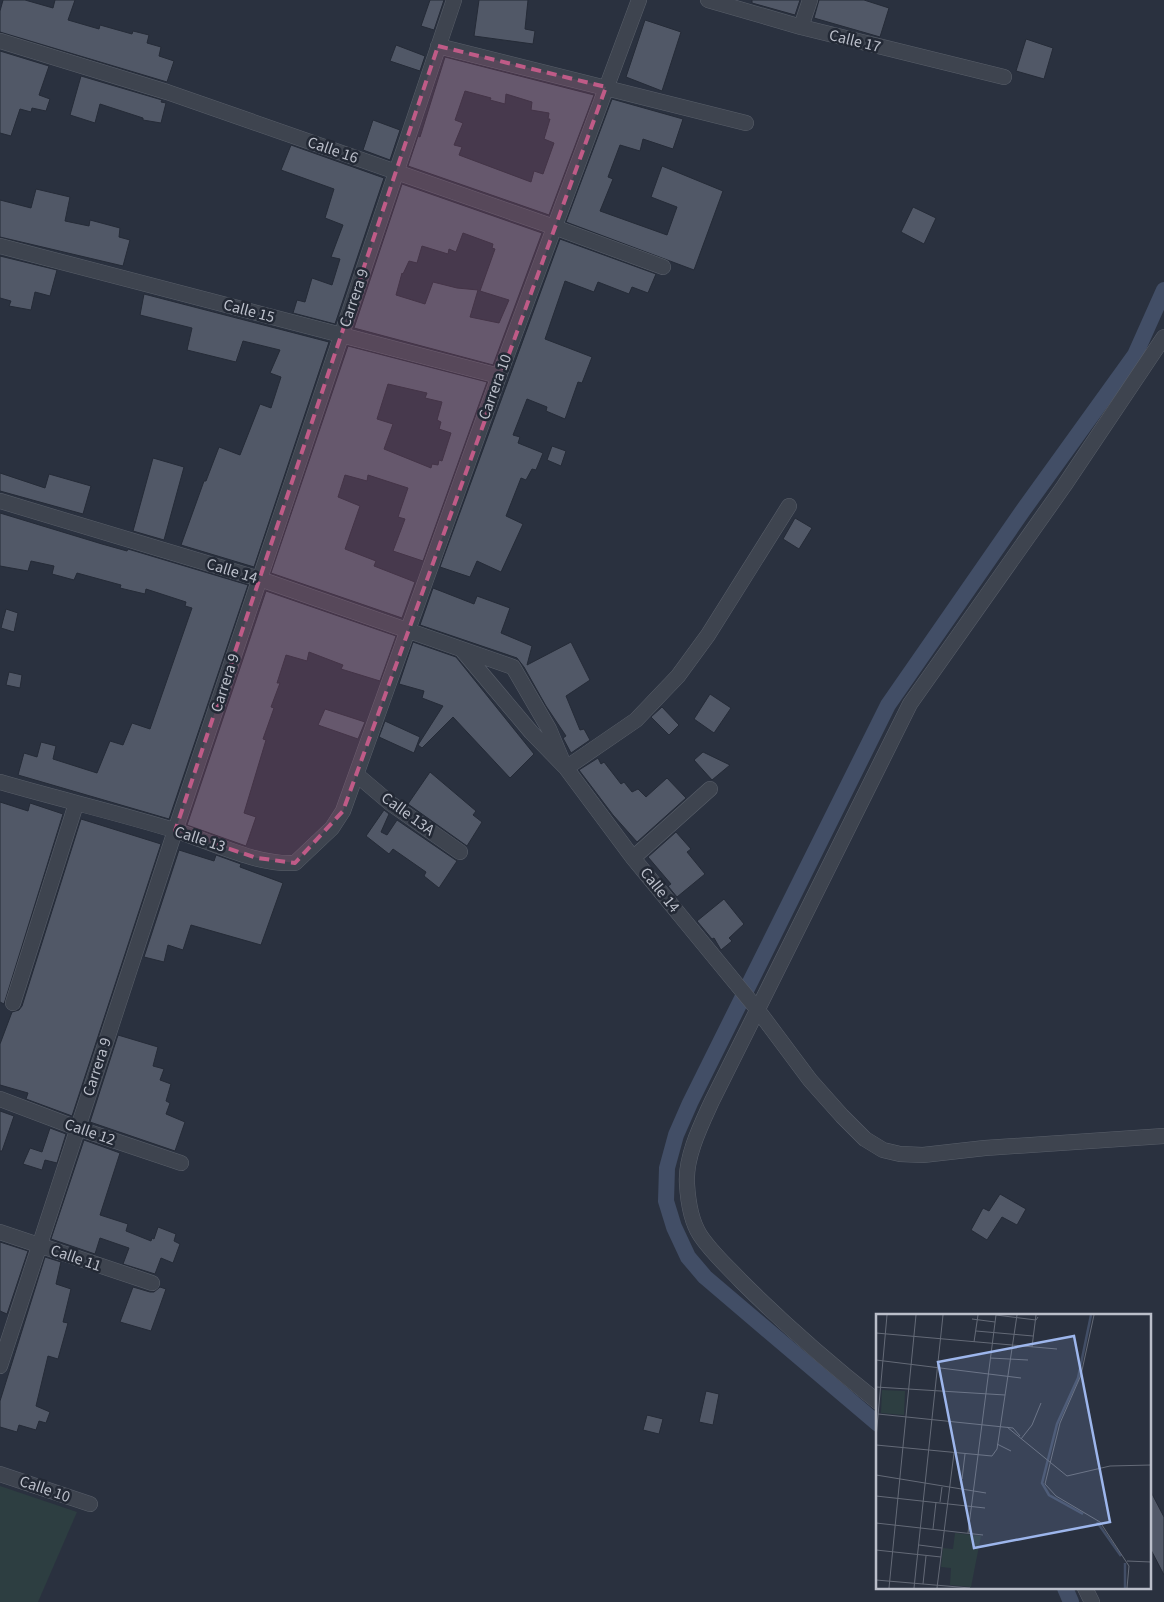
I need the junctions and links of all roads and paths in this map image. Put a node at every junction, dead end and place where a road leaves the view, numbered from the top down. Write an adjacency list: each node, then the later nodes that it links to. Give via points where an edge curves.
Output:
1 (454, 0): 7 (street, Carrera 9)
2 (639, 0): 9 (street, Carrera 10)
3 (708, 0): 5 (street, Calle 17)
4 (810, 0): 5 (street)
5 (801, 27): 8 (street, Calle 17)
6 (0, 41): 11 (street, Calle 16, via 167,92)
7 (438, 46): 9 (street); 11 (street, Carrera 9)
8 (1004, 78)
9 (606, 87): 10 (street); 12 (street, Carrera 10)
10 (746, 123)
11 (396, 172): 12 (street, Calle 16); 15 (street, Carrera 9)
12 (554, 227): 14 (street, Calle 16); 17 (street, Carrera 10)
13 (0, 246): 15 (street, Calle 15)
14 (662, 267)
15 (341, 335): 17 (street, Calle 15); 20 (street, Carrera 9)
16 (1164, 336): 32 (street, via 1064,486 910,704)
17 (499, 376): 21 (street, Carrera 10)
18 (0, 501): 20 (street, Calle 14)
19 (789, 506): 23 (street, via 708,635 678,676 636,720)
20 (260, 579): 21 (street, Calle 14); 28 (street, Carrera 9)
21 (407, 630): 22 (street, Calle 14); 24 (street, Carrera 10)
22 (462, 650): 23 (street, Calle 14); 23 (street, Calle 14, via 513,667 549,729)
23 (566, 768): 30 (street, Calle 14)
24 (357, 775): 28 (street, Calle 13, via 344,811 295,863 257,858); 29 (street, Calle 13A, via 390,803)
25 (0, 782): 27 (street, Calle 13)
26 (710, 789): 30 (street)
27 (76, 804): 28 (street, Calle 13); 31 (street)
28 (176, 831): 34 (street, Carrera 9)
29 (460, 852)
30 (633, 858): 32 (street, Calle 14)
31 (13, 1003)
32 (757, 1009): 35 (street, Calle 14, via 810,1080 842,1116 865,1139 883,1150 923,1155); 41 (street, via 695,1139 686,1182 690,1211 700,1235 757,1297 826,1361)
33 (0, 1099): 34 (street, Calle 12)
34 (77, 1128): 36 (street, Calle 12); 38 (street, Carrera 9)
35 (1164, 1136)
36 (181, 1163)
37 (0, 1232): 38 (street, Calle 11)
38 (39, 1245): 39 (street, Calle 11); 40 (street, Carrera 9)
39 (152, 1284)
40 (0, 1366)
41 (876, 1400)
42 (0, 1474): 43 (street, Calle 10)
43 (90, 1504)
44 (1086, 1590): 45 (street)
45 (1092, 1602)

